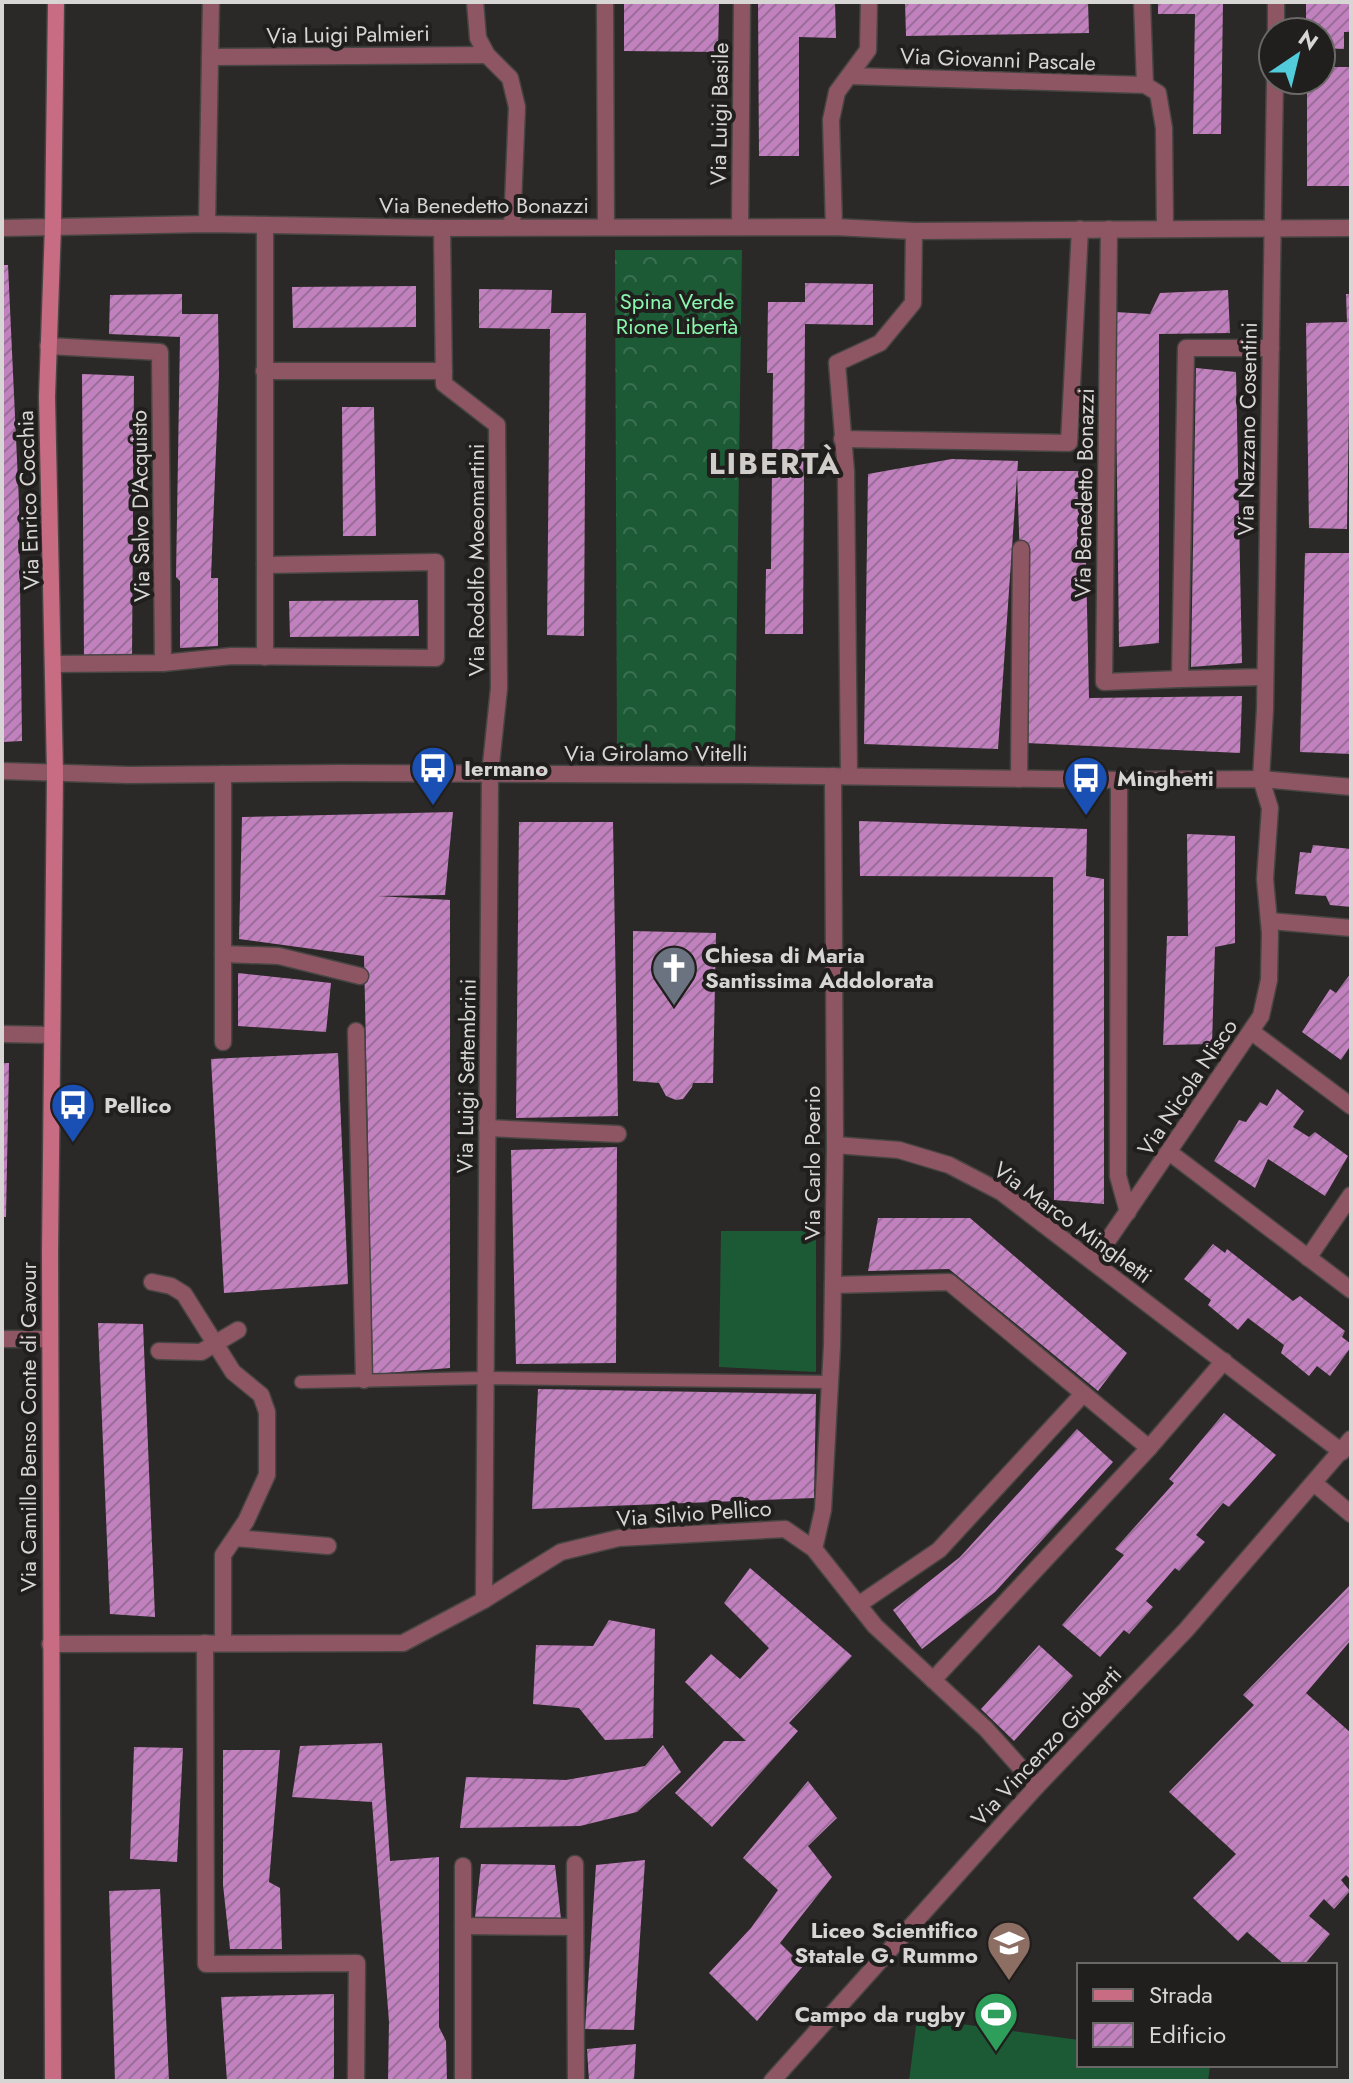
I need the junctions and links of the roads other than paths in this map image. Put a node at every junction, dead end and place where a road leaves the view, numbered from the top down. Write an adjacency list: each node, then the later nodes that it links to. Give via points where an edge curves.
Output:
1 (56, 2): 15 (main road, Via Enrico Cocchia)
2 (211, 2): 9 (street)
3 (475, 2): 8 (street, via 478,38)
4 (605, 2): 17 (street)
5 (742, 2): 18 (street, Via Luigi Basile)
6 (869, 2): 10 (street, via 868,50)
7 (1142, 2): 11 (street)
8 (487, 55): 9 (street, Via Luigi Palmieri); 16 (street, via 510,78 517,107)
9 (210, 57): 13 (street)
10 (850, 76): 11 (street, Via Giovanni Pascale); 19 (street, via 837,92 831,120)
11 (1145, 85): 22 (street, via 1158,93 1164,128)
12 (1275, 96): 26 (street, Via Nazzano Cosentini)
13 (207, 224): 14 (street, Via Benedetto Bonazzi); 15 (street, Via Benedetto Bonazzi)
14 (265, 225): 21 (street, Via Benedetto Bonazzi); 30 (street)
15 (53, 226): 20 (street); 28 (main road, Via Enrico Cocchia)
16 (512, 227): 17 (street, Via Benedetto Bonazzi); 21 (street, Via Benedetto Bonazzi)
17 (606, 227): 18 (street, Via Benedetto Bonazzi)
18 (740, 227): 19 (street, Via Benedetto Bonazzi)
19 (834, 227): 27 (street, Via Benedetto Bonazzi)
20 (2, 228)
21 (442, 228): 31 (street)
22 (1165, 228): 25 (street, Via Benedetto Bonazzi); 26 (street, Via Benedetto Bonazzi)
23 (1351, 228): 26 (street, Via Benedetto Bonazzi)
24 (1080, 229): 25 (street, Via Benedetto Bonazzi); 27 (street, Via Benedetto Bonazzi); 32 (street, Via Benedetto Bonazzi, via 1069,443)
25 (1109, 229): 39 (street, Via Benedetto Bonazzi, via 1104,682)
26 (1272, 229): 29 (street, Via Nazzano Cosentini)
27 (914, 231): 32 (street, via 913,303 880,343 837,363)
28 (48, 346): 36 (street, Via Salvo D'Acquisto, via 160,352); 37 (main road, Via Enrico Cocchia)
29 (1271, 348): 38 (street, Via Nazzano Cosentini); 39 (street, via 1186,348)
30 (264, 371): 31 (street); 34 (street)
31 (444, 371): 43 (street, Via Rodolfo Moeomartini, via 444,384 497,425 499,688)
32 (842, 439): 44 (street, via 846,472)
33 (1021, 549): 45 (street)
34 (265, 565): 35 (street); 35 (street, via 436,562 436,658)
35 (265, 657): 36 (street)
36 (163, 663): 37 (street)
37 (53, 664): 41 (main road, Via Enrico Cocchia)
38 (1265, 677): 39 (street, Via Benedetto Bonazzi); 46 (street, Via Nazzano Cosentini)
39 (1180, 679)
40 (2, 771): 41 (street, Via Girolamo Vitelli)
41 (55, 773): 42 (street, Via Girolamo Vitelli); 56 (main road, Via Camillo Benso Conte di Cavour)
42 (223, 774): 43 (street, Via Girolamo Vitelli); 51 (street)
43 (490, 774): 44 (street, Via Girolamo Vitelli); 59 (street, Via Luigi Settembrini)
44 (841, 776): 45 (street, Via Girolamo Vitelli); 61 (street, Via Carlo Poerio)
45 (1019, 779): 47 (street, Via Girolamo Vitelli)
46 (1261, 779): 47 (street, Via Girolamo Vitelli); 48 (street, Via Girolamo Vitelli); 49 (street, Via Nicola Nisco, via 1270,808 1265,879)
47 (1119, 780): 64 (street, via 1118,1176)
48 (1351, 787)
49 (1269, 921): 50 (street); 54 (street, Via Nicola Nisco, via 1269,980)
50 (1351, 928)
51 (223, 954): 52 (street, via 279,956); 57 (street)
52 (360, 976)
53 (356, 1031): 77 (street)
54 (1252, 1032): 58 (street); 62 (street, Via Nicola Nisco)
55 (2, 1034): 56 (street)
56 (51, 1035): 72 (main road, Via Camillo Benso Conte di Cavour)
57 (223, 1042)
58 (1351, 1106)
59 (487, 1128): 60 (street); 76 (street, Via Luigi Settembrini)
60 (618, 1134)
61 (835, 1145): 66 (street, Via Marco Minghetti, via 899,1150 949,1165 1001,1192); 68 (street, Via Carlo Poerio)
62 (1169, 1152): 64 (street, Via Nicola Nisco); 65 (street)
63 (1351, 1195): 65 (street)
64 (1128, 1212): 66 (street, Via Nicola Nisco)
65 (1308, 1258): 69 (street)
66 (1093, 1262): 75 (street, Via Marco Minghetti)
67 (152, 1282): 73 (street, via 184,1294)
68 (833, 1285): 79 (street, Via Carlo Poerio); 80 (street, via 949,1282)
69 (1351, 1290)
70 (238, 1330): 73 (street)
71 (2, 1339): 72 (street)
72 (50, 1339): 92 (main road, Via Camillo Benso Conte di Cavour)
73 (215, 1342): 74 (street, via 201,1352); 85 (street, via 233,1372 261,1395 267,1412 267,1475)
74 (159, 1351)
75 (1224, 1361): 81 (street, Via Marco Minghetti); 82 (street)
76 (486, 1378): 77 (lane); 79 (lane); 88 (street, Via Luigi Settembrini)
77 (364, 1380): 78 (lane)
78 (301, 1382)
79 (830, 1382): 87 (street, Via Carlo Poerio, via 823,1510)
80 (1083, 1394): 82 (street); 89 (street, via 939,1550)
81 (1346, 1446): 83 (street, Via Vincenzo Gioberti)
82 (1149, 1448): 93 (street)
83 (1314, 1483): 84 (street); 94 (street, Via Vincenzo Gioberti, via 1186,1630)
84 (1351, 1514)
85 (235, 1538): 86 (street); 91 (street, via 223,1555)
86 (328, 1546)
87 (814, 1549): 88 (street, Via Silvio Pellico, via 785,1529 619,1538 561,1552); 89 (street, Via Silvio Pellico)
88 (484, 1600): 91 (street, Via Silvio Pellico, via 403,1643)
89 (858, 1605): 93 (street, Via Silvio Pellico)
90 (205, 1643): 91 (street, Via Silvio Pellico); 92 (street, Via Silvio Pellico); 100 (street, via 206,1964 357,1963)
91 (223, 1643)
92 (50, 1644): 99 (main road, Via Camillo Benso Conte di Cavour)
93 (933, 1680): 94 (street, Via Silvio Pellico)
94 (1037, 1786): 103 (street, Via Vincenzo Gioberti)
95 (575, 1864): 98 (street)
96 (463, 1866): 97 (street)
97 (463, 1926): 98 (street); 101 (street)
98 (575, 1927): 102 (street)
99 (53, 2081)
100 (356, 2081)
101 (463, 2081)
102 (576, 2081)
103 (772, 2081)

